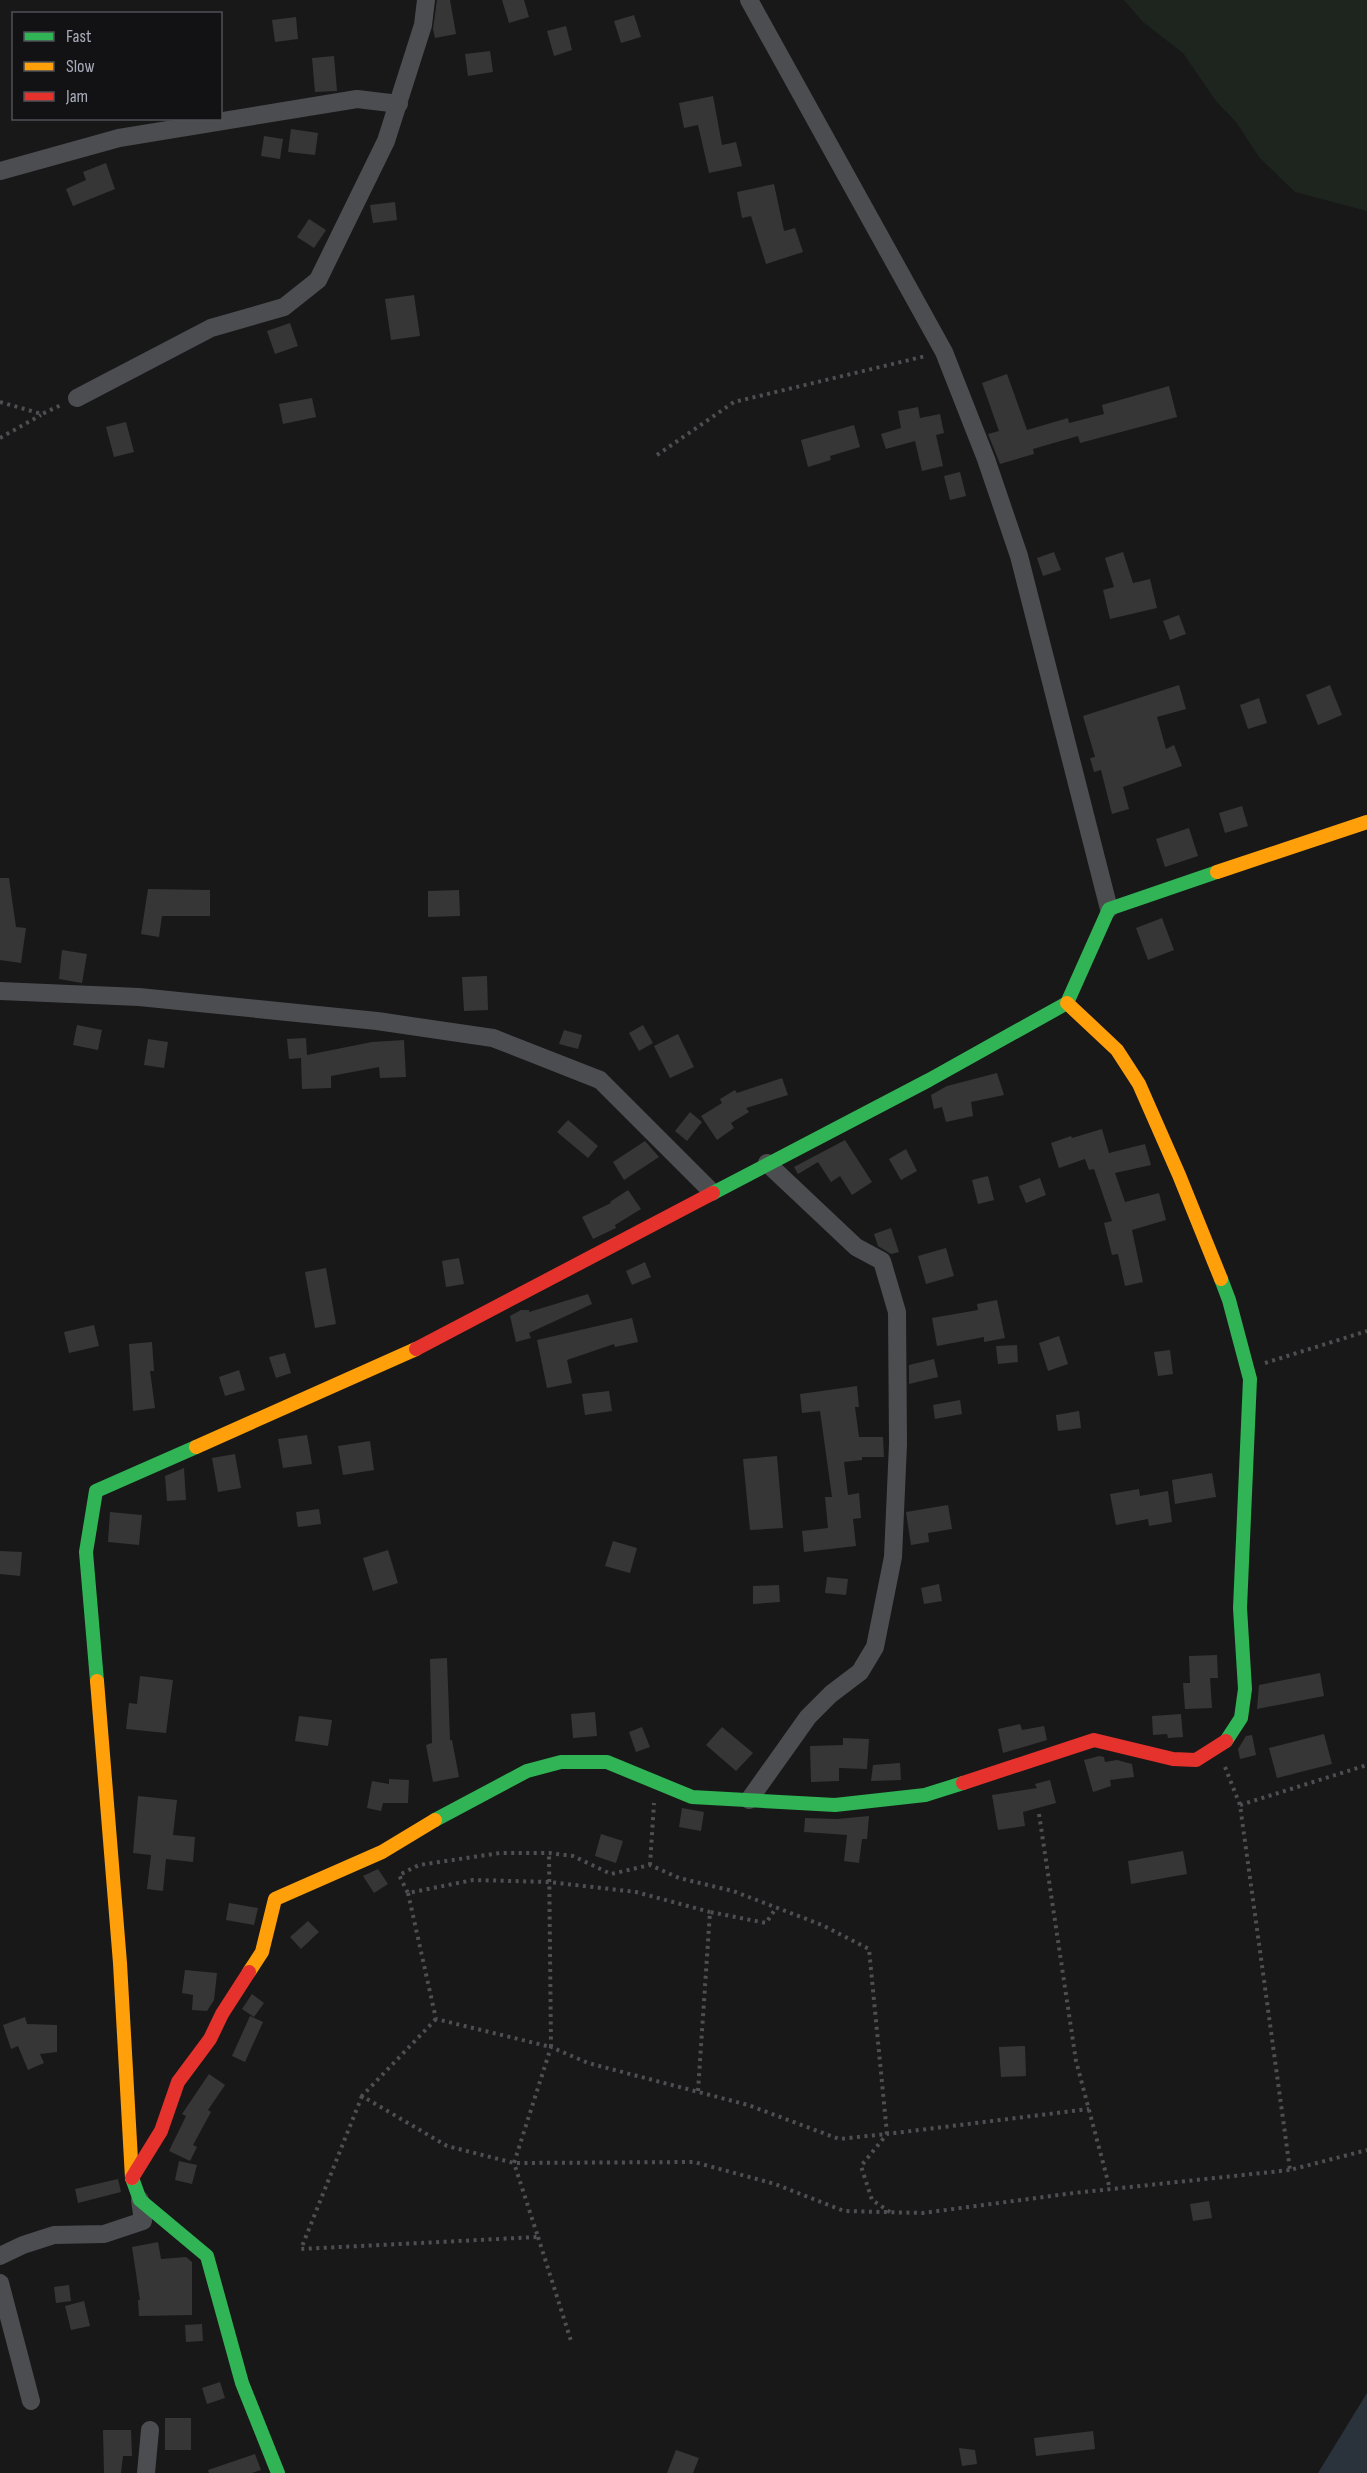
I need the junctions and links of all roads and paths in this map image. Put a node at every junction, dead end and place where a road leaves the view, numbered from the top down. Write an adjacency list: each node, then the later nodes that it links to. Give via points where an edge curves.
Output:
1 (426, 0): 3 (street, via 423,25)
2 (748, 0): 5 (street)
3 (399, 105): 4 (street, via 357,99 119,138); 6 (street, via 387,141 318,280 284,307 211,328)
4 (0, 171)
5 (944, 352): 10 (path, via 734,402); 12 (street, via 1019,556)
6 (77, 398): 8 (path)
7 (0, 402): 8 (path)
8 (42, 414): 9 (path)
9 (0, 438)
10 (657, 455)
11 (1367, 822): 12 (street)
12 (1109, 909): 14 (street)
13 (0, 991): 16 (street, via 139,997 377,1021 493,1038 600,1080)
14 (1067, 1003): 15 (street); 18 (street, via 1116,1050 1138,1084 1228,1300)
15 (767, 1163): 16 (street); 22 (street, via 856,1247 882,1261 897,1312 898,1444 893,1557 875,1647 860,1672 808,1717)
16 (712, 1192): 40 (street, via 420,1347 96,1491 86,1552 120,1963)
17 (1367, 1331): 18 (path)
18 (1247, 1368): 19 (street, via 1250,1379 1240,1608 1245,1689 1240,1718 1225,1742)
19 (1217, 1746): 22 (street, via 1196,1760 1173,1759 1094,1740 925,1795 835,1805); 23 (path)
20 (1367, 1765): 23 (path)
21 (655, 1782): 22 (street, via 692,1797); 26 (path); 40 (street, via 607,1762 561,1762 527,1771 382,1852 275,1899 262,1952 222,2013 210,2039 178,2082 161,2131)
22 (749, 1800)
23 (1240, 1805): 39 (path)
24 (1039, 1814): 35 (path, via 1076,2061)
25 (549, 1852): 26 (path, via 573,1856 611,1874); 27 (path); 28 (path, via 500,1853 419,1865 399,1875)
26 (650, 1865): 29 (path, via 679,1878 733,1891)
27 (549, 1882): 28 (path, via 473,1880); 30 (path, via 636,1892); 32 (path)
28 (408, 1893): 31 (path)
29 (776, 1907): 30 (path, via 766,1923); 36 (path, via 869,1950)
30 (711, 1911): 33 (path)
31 (436, 2019): 32 (path); 34 (path)
32 (551, 2047): 33 (path, via 588,2063); 38 (path)
33 (698, 2091): 36 (path, via 839,2139)
34 (362, 2096): 38 (path, via 447,2146); 44 (path, via 301,2249)
35 (1089, 2109): 36 (path); 41 (path)
36 (887, 2134): 43 (path, via 861,2166 872,2200)
37 (1367, 2150): 39 (path)
38 (514, 2163): 43 (path, via 694,2162 775,2184 844,2211); 44 (path)
39 (1290, 2170): 41 (path)
40 (132, 2178): 42 (street)
41 (1110, 2189): 43 (path, via 923,2213)
42 (140, 2200): 45 (street, via 143,2221 104,2234 54,2235); 51 (street, via 207,2256 242,2383)
43 (890, 2212)
44 (538, 2237): 47 (path)
45 (0, 2256)
46 (0, 2283): 48 (street)
47 (572, 2344)
48 (31, 2401)
49 (150, 2430): 50 (street)
50 (146, 2473)
51 (278, 2473)

